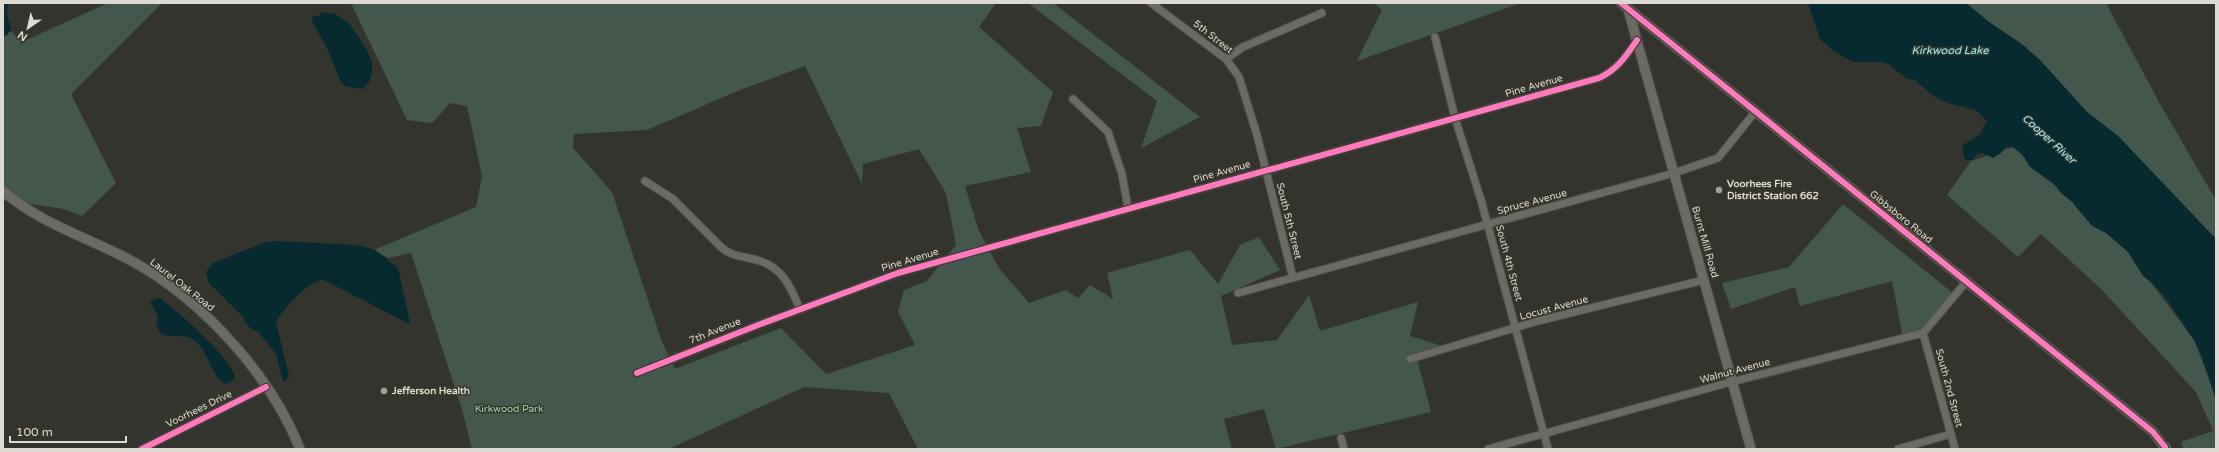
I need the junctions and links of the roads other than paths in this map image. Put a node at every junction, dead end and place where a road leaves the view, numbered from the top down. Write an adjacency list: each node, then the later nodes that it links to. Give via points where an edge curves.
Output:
1 (1151, 3): 7 (street, 5th Street)
2 (1621, 3): 3 (street, Gibbsboro Road)
3 (1628, 9): 6 (street, Burnt Mill Road); 9 (street, Gibbsboro Road)
4 (1322, 13): 7 (street, via 1243,47)
5 (1435, 37): 10 (street, South 4th Street)
6 (1638, 40): 10 (street, Pine Avenue, via 1621,63 1599,78); 12 (street, Burnt Mill Road)
7 (1226, 59): 11 (street, 5th Street, via 1236,72 1245,94)
8 (1073, 99): 15 (street, via 1108,132 1122,174)
9 (1755, 112): 12 (street, Spruce Avenue, via 1718,158); 19 (street, Gibbsboro Road)
10 (1455, 118): 11 (street, Pine Avenue); 16 (street, South 4th Street)
11 (1265, 170): 15 (street, Pine Avenue); 17 (street, South 5th Street)
12 (1674, 173): 16 (street, Spruce Avenue); 18 (street, Burnt Mill Road)
13 (644, 181): 21 (street, via 673,199 731,255 760,261 784,276)
14 (3, 191): 27 (street, Laurel Oak Road, via 43,220 126,258 172,288 215,325)
15 (1128, 208): 21 (street, Pine Avenue, via 898,273)
16 (1488, 224): 17 (street, Spruce Avenue); 22 (street, South 4th Street)
17 (1293, 278): 20 (street, Spruce Avenue)
18 (1704, 280): 22 (street, Locust Avenue); 26 (street, Burnt Mill Road)
19 (1966, 282): 23 (street); 31 (street, Gibbsboro Road, via 2153,432)
20 (1238, 293)
21 (800, 309): 25 (street, 7th Avenue)
22 (1516, 328): 24 (street, Locust Avenue); 28 (street, South 4th Street)
23 (1923, 333): 26 (street, Walnut Avenue); 29 (street, South 2nd Street)
24 (1410, 359)
25 (637, 373)
26 (1731, 382): 28 (street, Walnut Avenue); 37 (street, Burnt Mill Road)
27 (266, 388): 32 (street, Voorhees Drive); 33 (street, Laurel Oak Road)
28 (1544, 433): 35 (street, Walnut Avenue); 36 (street, South 4th Street)
29 (1951, 434): 38 (street); 39 (street, South 2nd Street)
30 (1341, 438): 34 (street)
31 (2165, 448)
32 (142, 449)
33 (300, 449)
34 (1344, 449)
35 (1488, 449)
36 (1548, 449)
37 (1751, 449)
38 (1898, 449)
39 (1955, 449)

